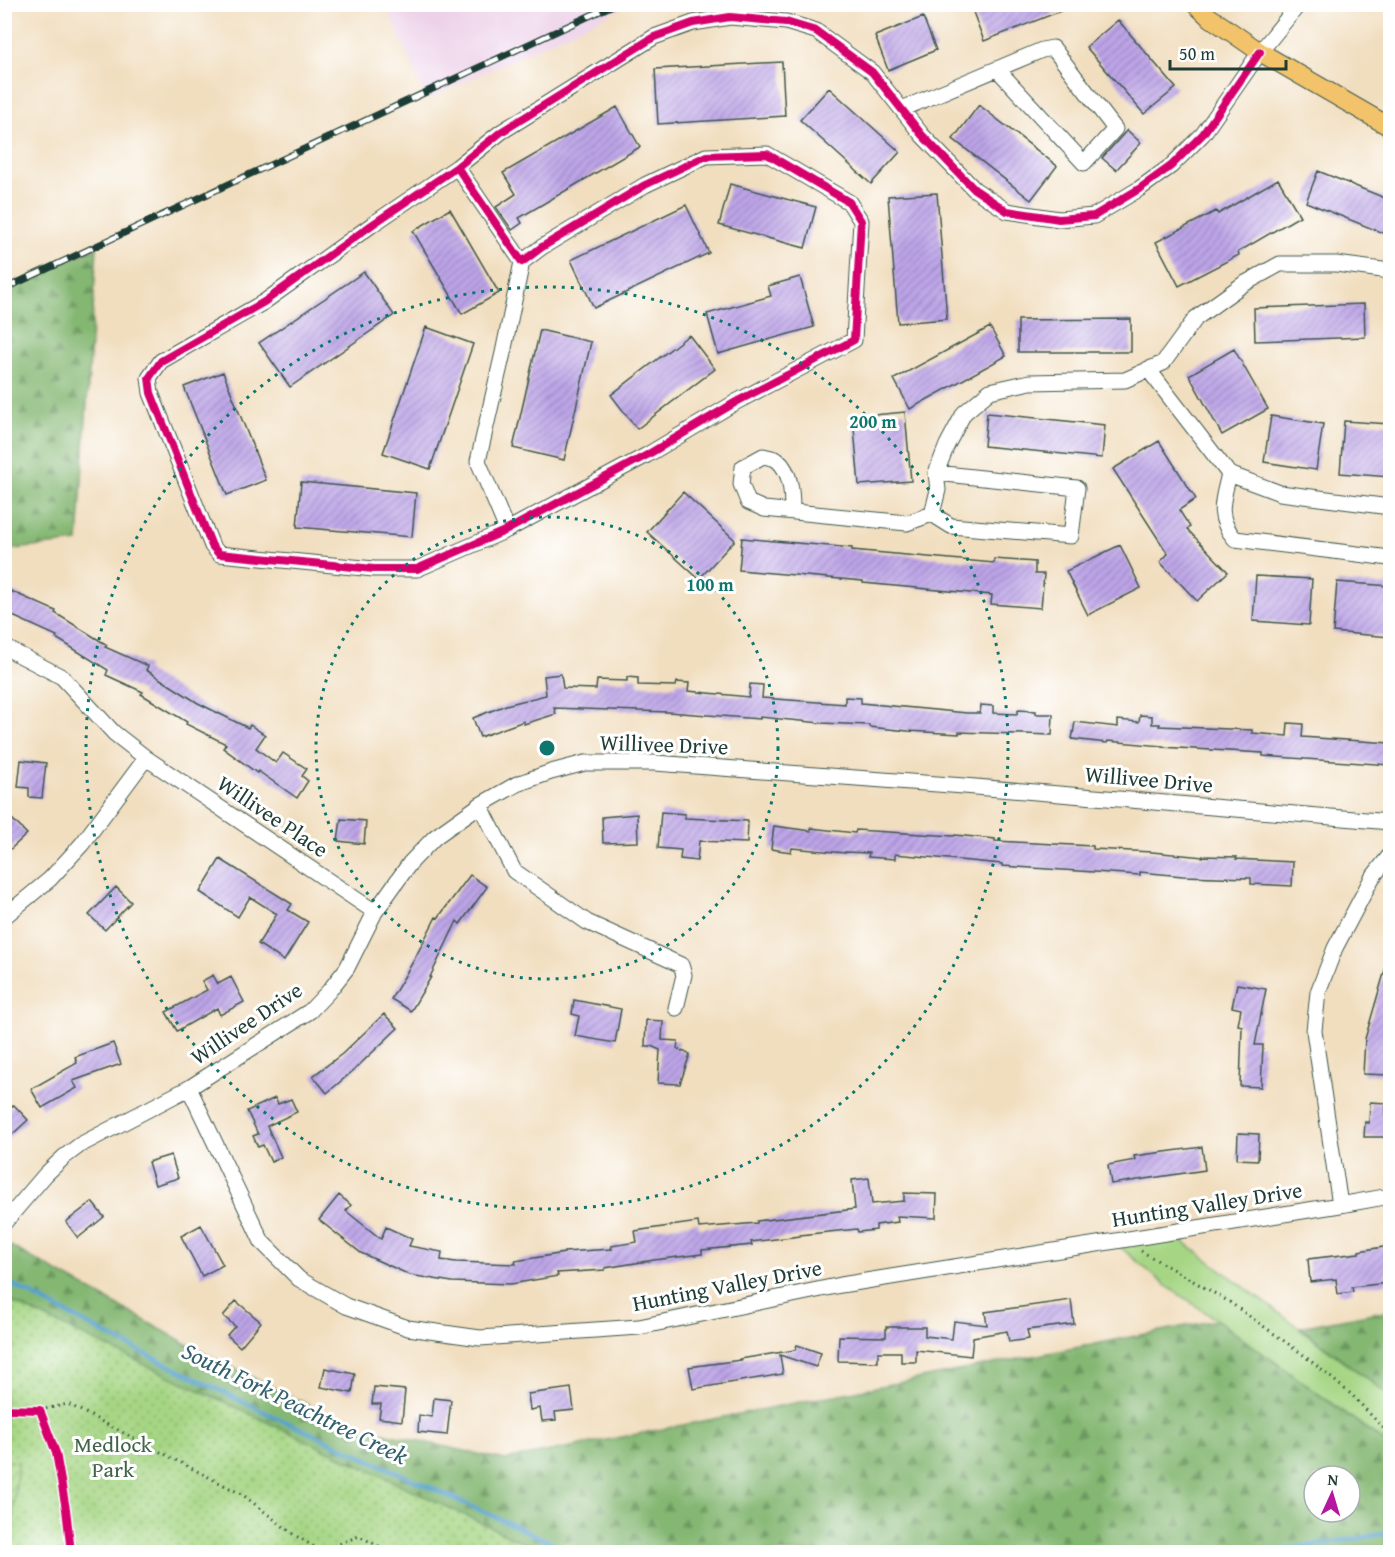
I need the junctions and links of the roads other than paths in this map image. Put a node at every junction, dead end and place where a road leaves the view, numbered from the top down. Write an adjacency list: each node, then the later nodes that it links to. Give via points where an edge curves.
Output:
1 (1196, 4): 3 (main road)
2 (1299, 4): 3 (street)
3 (1260, 52): 5 (street, via 1203,134 1171,165 1094,216 1059,219 1007,211 974,189); 6 (main road)
4 (997, 69): 4 (street, via 1053,48 1114,129 1084,163); 5 (street)
5 (902, 109): 7 (street, via 872,72 816,31 786,22 730,17 693,23 654,37 501,132)
6 (1390, 127)
7 (457, 167): 8 (street); 16 (street, via 264,302 161,362 149,378 151,393 212,546 219,554 374,569 417,569)
8 (522, 262): 16 (street, via 478,461); 16 (street, via 645,185 706,156 766,154 849,202 861,221 854,340)
9 (1390, 270): 10 (street, via 1336,264 1280,264 1196,318 1163,363)
10 (1148, 369): 11 (street, via 1125,380 1030,382 990,391 964,412); 12 (street)
11 (936, 473): 15 (street, via 938,490); 15 (street, via 1077,488 1071,536 951,526)
12 (1229, 474): 13 (street, via 1280,493); 17 (street, via 1223,520 1235,539)
13 (1390, 507)
14 (792, 512): 15 (street, via 907,523)
15 (932, 514)
16 (507, 530)
17 (1390, 558)
18 (4, 648): 19 (street, Willivee Place, via 62,678 114,734)
19 (146, 758): 23 (street, Willivee Place); 24 (street, via 82,844 50,879)
20 (480, 805): 21 (street, Willivee Drive, via 517,784 551,772 585,763 626,762); 23 (street, Willivee Drive, via 429,843); 25 (street, via 514,871 587,922 681,965 684,975)
21 (1390, 822)
22 (1390, 855): 28 (street, via 1356,908 1318,992 1314,1031)
23 (375, 912): 26 (street, Willivee Drive, via 347,968 310,1011)
24 (4, 917)
25 (676, 1008)
26 (189, 1088): 28 (street, Hunting Valley Drive, via 262,1242 299,1279 346,1306 408,1328 480,1338 639,1327 841,1285); 29 (street, Willivee Drive, via 80,1144 46,1174)
27 (1390, 1196): 28 (street, Hunting Valley Drive)
28 (1340, 1205)
29 (4, 1223)

